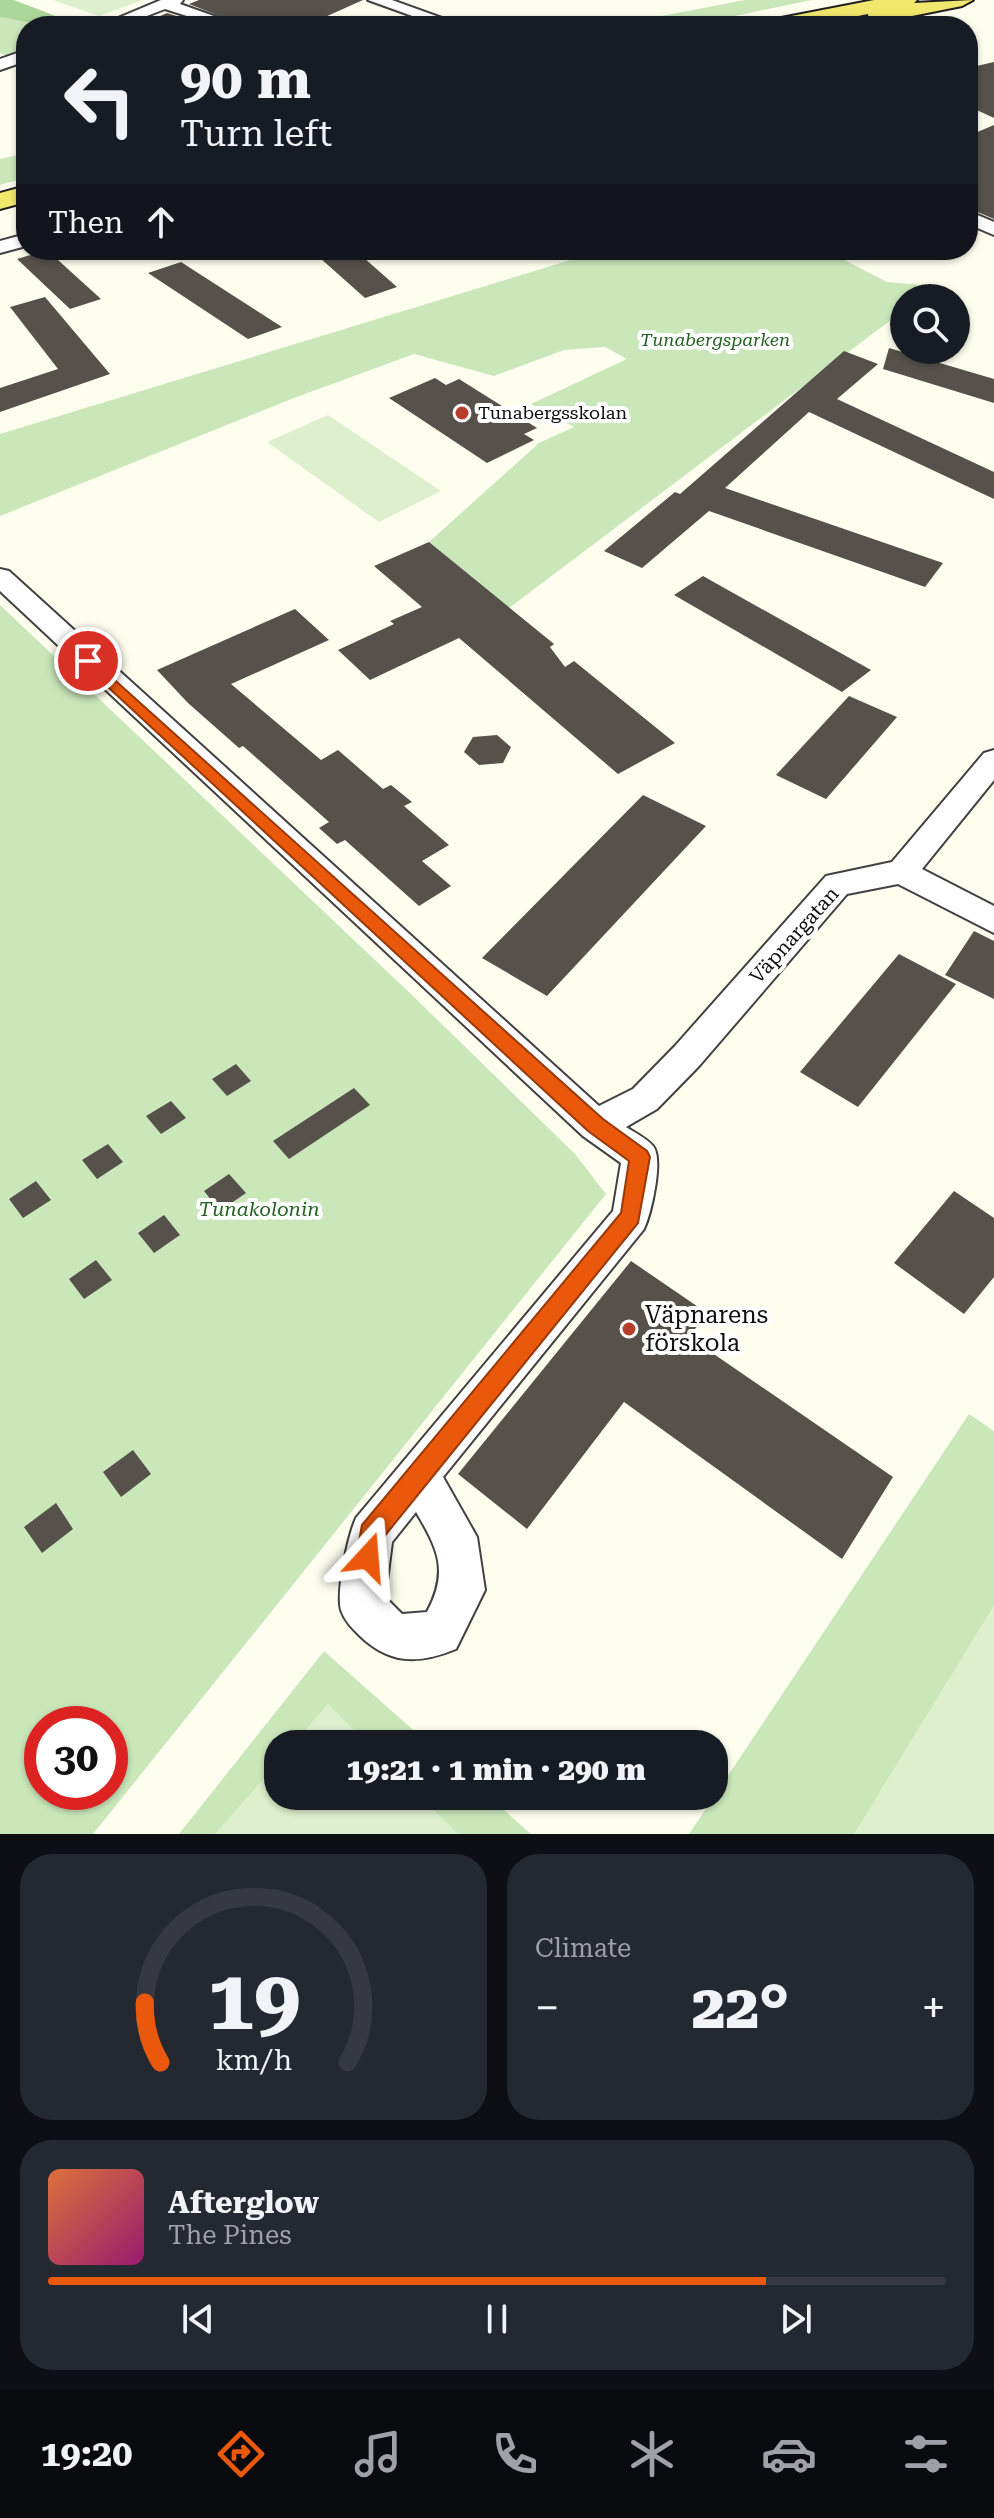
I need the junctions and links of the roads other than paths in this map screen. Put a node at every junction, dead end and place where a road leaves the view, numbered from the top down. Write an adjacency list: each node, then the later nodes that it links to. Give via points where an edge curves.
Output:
1 (376, 0): 8 (street)
2 (847, 0): 9 (main road)
3 (906, 0): 10 (main road)
4 (962, 0): 11 (main road)
5 (170, 2): 6 (street); 7 (street)
6 (133, 16)
7 (207, 16)
8 (425, 16)
9 (794, 16)
10 (814, 16)
11 (884, 16)
12 (0, 577): 16 (street)
13 (994, 760): 14 (street)
14 (902, 872): 15 (street); 16 (street, Väpnargatan, via 837,884 645,1099)
15 (994, 921)
16 (596, 1125): 17 (street, via 640,1157 631,1217)
17 (418, 1475)

